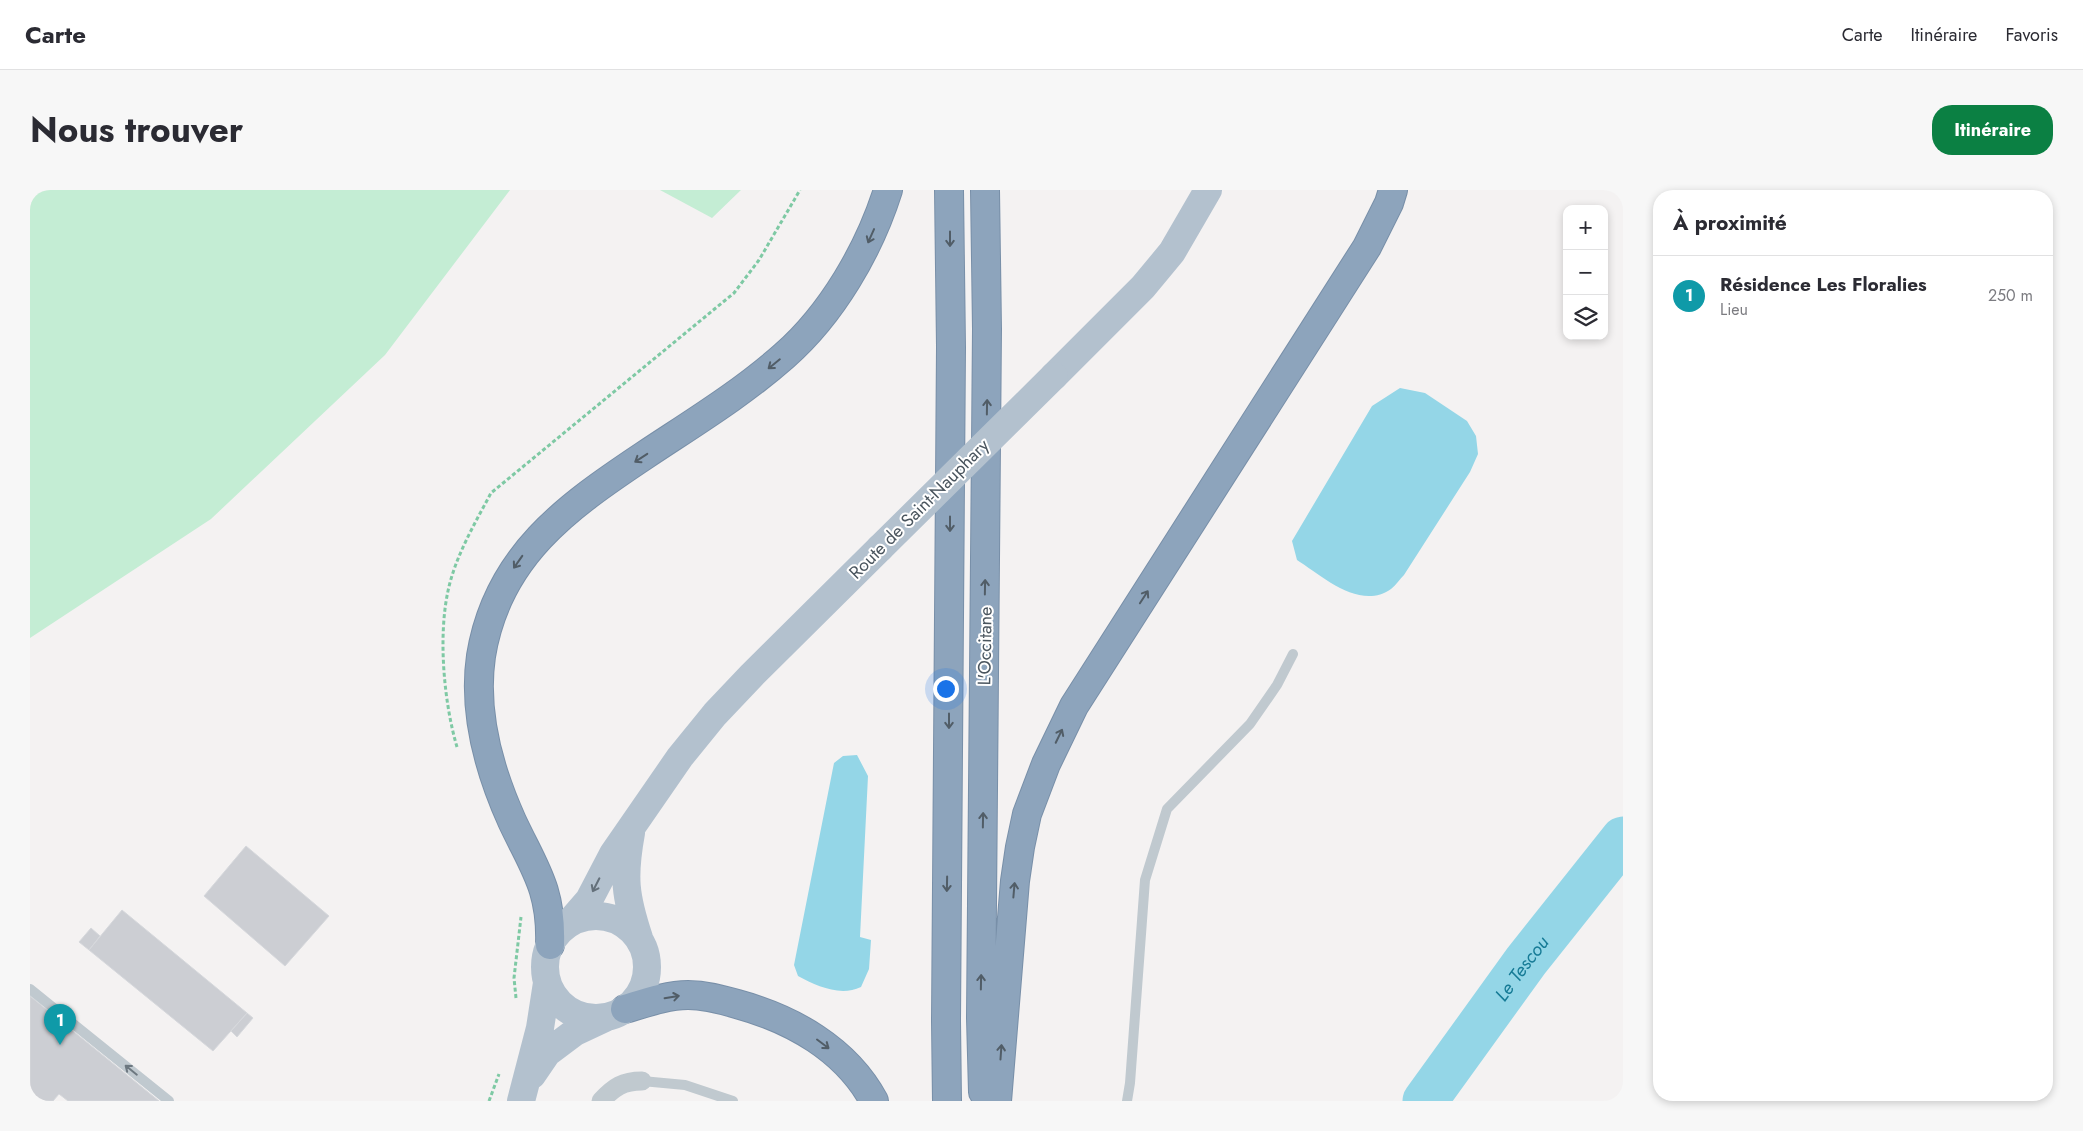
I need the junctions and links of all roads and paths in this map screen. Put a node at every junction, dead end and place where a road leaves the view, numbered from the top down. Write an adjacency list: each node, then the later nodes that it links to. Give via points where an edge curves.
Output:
1 (800, 190): 8 (path, via 759,260 734,293 491,493 473,526 448,590 444,633 446,689 452,731)
2 (888, 190): 13 (highway, one-way to 13, via 872,235 859,259 827,308 786,354 739,393 568,508 522,556 495,602 486,631 478,680 483,732 511,820 543,884 551,918)
3 (949, 190): 26 (highway, L'Occitane, one-way to 26)
4 (985, 190): 27 (highway, L'Occitane, one-way to 4)
5 (1208, 190): 9 (main road, Route de Saint-Nauphary, bridge, via 1172,252 1143,287 715,714 680,757)
6 (1393, 190): 28 (highway, one-way to 6, via 1015,881 1027,814 1046,764 1074,706 1367,247)
7 (1293, 654): 29 (lane, via 1277,685 1250,724 1167,809 1145,880)
8 (460, 756)
9 (632, 830): 11 (main road, Route de Saint-Nauphary, one-way to 11, via 613,854 589,900); 12 (main road, Route de Saint-Nauphary, via 625,885)
10 (522, 908): 16 (path, via 514,978)
11 (570, 923): 12 (main road, via 582,918 608,916 631,929); 13 (main road, via 558,932)
12 (639, 939): 17 (main road, via 646,953 644,984 636,999)
13 (550, 945): 14 (main road, via 546,957)
14 (547, 982): 17 (main road, via 556,999 571,1012 589,1018); 20 (main road, via 540,1028)
15 (30, 989): 21 (lane, one-way to 15)
16 (517, 1003)
17 (616, 1013): 20 (main road, via 575,1032 547,1053); 25 (highway, one-way to 25, via 667,997 705,995 780,1017 805,1031 843,1060)
18 (499, 1073): 22 (path)
19 (642, 1081): 23 (street, via 620,1084); 24 (lane, via 685,1085)
20 (524, 1092)
21 (169, 1101)
22 (490, 1101)
23 (601, 1101)
24 (734, 1101)
25 (874, 1101)
26 (947, 1101)
27 (983, 1101)
28 (997, 1101)
29 (1127, 1101)

